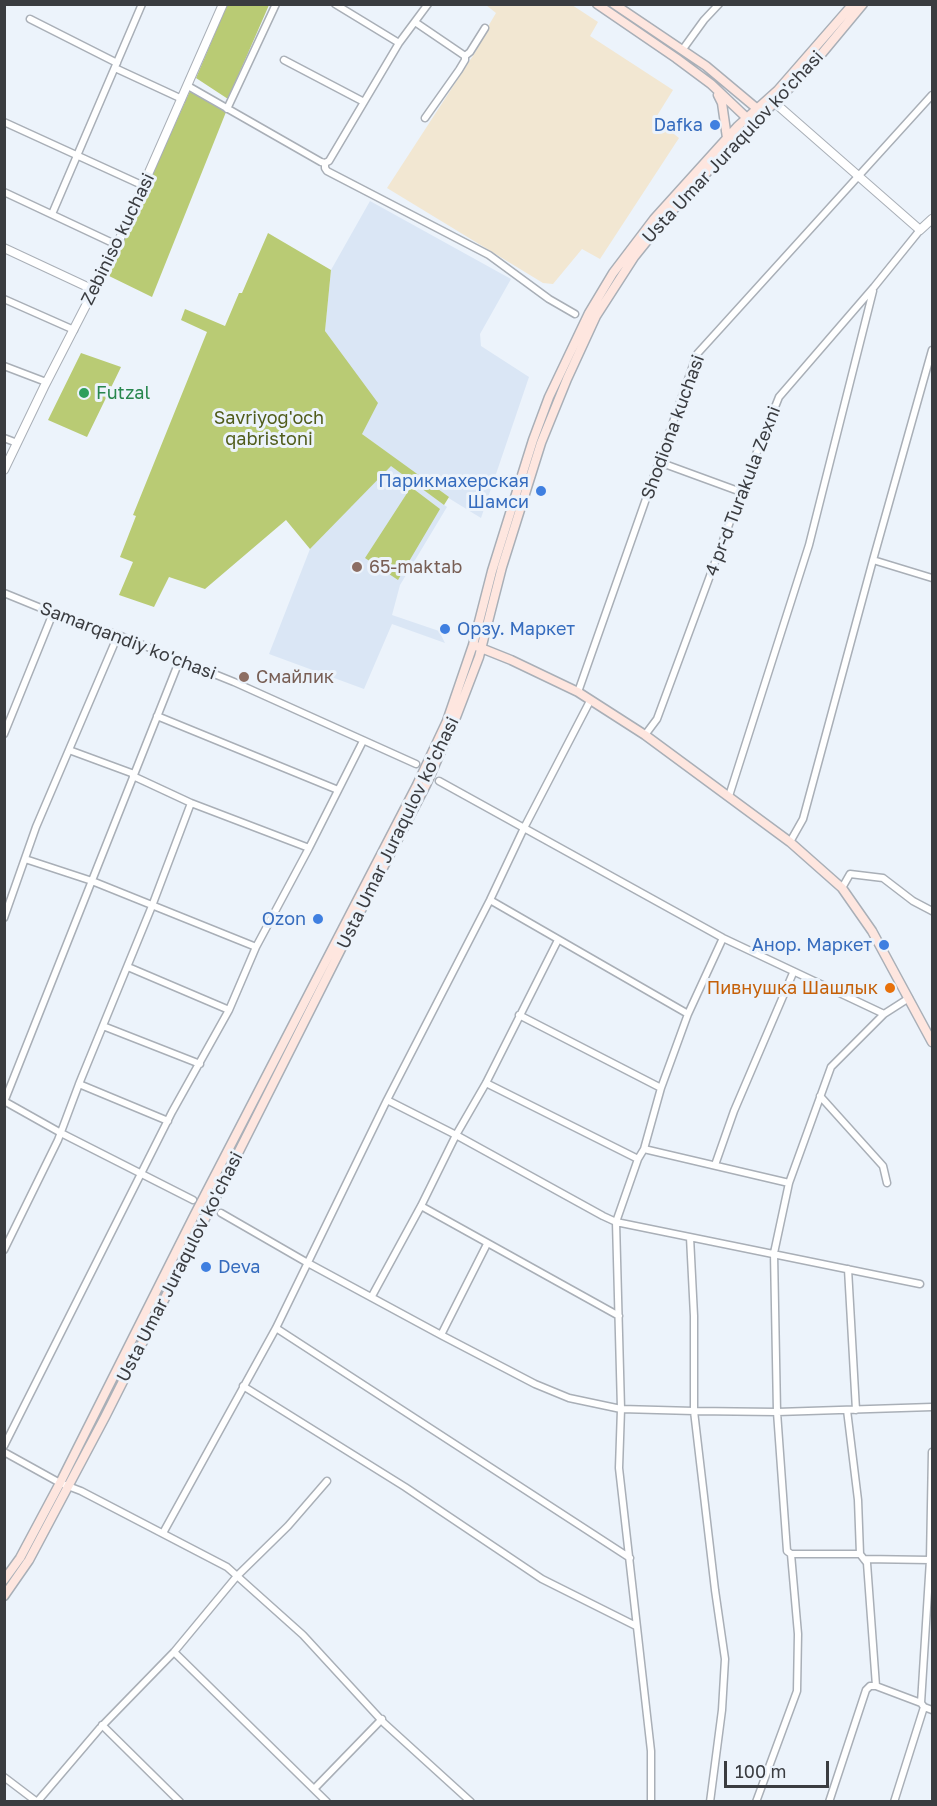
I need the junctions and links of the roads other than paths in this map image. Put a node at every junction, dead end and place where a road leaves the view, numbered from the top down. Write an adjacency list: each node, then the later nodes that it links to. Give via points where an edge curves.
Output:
1 (142, 4): 18 (street)
2 (222, 4): 20 (street, Zebiniso kuchasi)
3 (276, 4): 25 (street)
4 (335, 4): 14 (street)
5 (428, 4): 12 (street)
6 (597, 4): 19 (main road)
7 (614, 4): 15 (main road)
8 (719, 4): 15 (street)
9 (853, 4): 26 (main road, Usta Umar Juraqulov ko'chasi)
10 (863, 4): 24 (main road, Usta Umar Juraqulov ko'chasi)
11 (30, 19): 18 (street)
12 (415, 22): 14 (street); 16 (street)
13 (485, 28): 16 (street)
14 (399, 43): 23 (street)
15 (682, 50): 26 (main road)
16 (465, 56): 27 (street)
17 (284, 60): 23 (street)
18 (116, 65): 22 (street); 31 (street)
19 (711, 84): 28 (main road); 30 (main road, via 722,103)
20 (188, 86): 22 (street, Zebiniso kuchasi); 25 (street)
21 (933, 95): 33 (street, Shodiona kuchasi)
22 (182, 99): 34 (street, Zebiniso kuchasi)
23 (364, 102): 32 (street)
24 (775, 103): 26 (main road, Usta Umar Juraqulov ko'chasi); 33 (street)
25 (227, 109): 32 (street)
26 (760, 111): 28 (main road, Usta Umar Juraqulov ko'chasi)
27 (425, 118)
28 (750, 121): 30 (main road, Usta Umar Juraqulov ko'chasi); 59 (main road, Usta Umar Juraqulov ko'chasi, via 648,238 596,316 541,443)
29 (4, 122): 31 (street)
30 (727, 138): 59 (main road, Usta Umar Juraqulov ko'chasi, via 639,237 612,273 584,324 532,440 492,571)
31 (78, 154): 34 (street); 36 (street)
32 (325, 163): 44 (street, via 327,171 489,255)
33 (858, 177): 38 (street); 51 (street, Shodiona kuchasi, via 697,354)
34 (144, 186): 39 (street, Zebiniso kuchasi)
35 (4, 192): 36 (street)
36 (52, 214): 39 (street)
37 (932, 219): 38 (street, 4 pr-d Turakula Zexni)
38 (920, 230): 41 (street, 4 pr-d Turakula Zexni)
39 (117, 245): 42 (street, Zebiniso kuchasi)
40 (4, 248): 42 (street)
41 (874, 287): 53 (street, 4 pr-d Turakula Zexni, via 779,397); 72 (street, via 808,545)
42 (94, 290): 45 (street, Zebiniso kuchasi)
43 (4, 299): 45 (street)
44 (575, 314)
45 (74, 330): 48 (street, Zebiniso kuchasi)
46 (933, 350): 54 (street)
47 (4, 366): 48 (street)
48 (46, 382): 50 (street, Zebiniso kuchasi)
49 (4, 438): 50 (street)
50 (17, 443): 52 (street, Zebiniso kuchasi)
51 (659, 462): 53 (street); 61 (street, Shodiona kuchasi)
52 (4, 470)
53 (741, 492): 65 (street, 4 pr-d Turakula Zexni, via 657,719)
54 (873, 560): 55 (street); 75 (street, via 802,819)
55 (933, 578)
56 (4, 593): 57 (street, Samarqandiy ko'chasi)
57 (53, 613): 58 (street, Samarqandiy ko'chasi); 64 (street)
58 (118, 635): 60 (street, Samarqandiy ko'chasi); 67 (street)
59 (477, 646): 61 (main road); 138 (main road, Usta Umar Juraqulov ko'chasi, via 417,785 194,1216)
60 (180, 659): 63 (street); 66 (street, Samarqandiy ko'chasi)
61 (578, 692): 62 (main road)
62 (590, 701): 65 (main road); 74 (street)
63 (157, 716): 69 (street); 71 (street)
64 (4, 734)
65 (645, 735): 72 (main road)
66 (363, 741): 68 (street, Samarqandiy ko'chasi); 71 (street)
67 (69, 750): 69 (street); 77 (street)
68 (416, 764)
69 (134, 775): 73 (street); 78 (street)
70 (440, 781): 74 (street)
71 (338, 789): 76 (street)
72 (729, 796): 75 (main road)
73 (191, 803): 76 (street); 81 (street)
74 (524, 828): 80 (street); 84 (street)
75 (790, 842): 79 (main road)
76 (309, 848): 86 (street)
77 (25, 859): 78 (street); 83 (street)
78 (92, 881): 81 (street); 102 (street)
79 (842, 888): 82 (street, via 849,874 883,878); 89 (main road, via 872,931)
80 (490, 900): 85 (street); 101 (street)
81 (152, 906): 86 (street); 87 (street)
82 (933, 911)
83 (4, 918)
84 (723, 938): 88 (street); 91 (street)
85 (558, 940): 91 (street); 93 (street)
86 (256, 948): 90 (street)
87 (128, 968): 90 (street); 94 (street)
88 (793, 973): 92 (street); 108 (street)
89 (909, 998): 92 (street); 95 (main road)
90 (229, 1010): 96 (street)
91 (688, 1014): 99 (street)
92 (884, 1014): 100 (street, via 831,1067)
93 (519, 1015): 97 (street); 99 (street)
94 (103, 1026): 96 (street); 98 (street)
95 (933, 1042)
96 (200, 1064): 103 (street)
97 (486, 1083): 105 (street); 107 (street)
98 (79, 1084): 103 (street); 104 (street)
99 (661, 1088): 106 (street)
100 (820, 1096): 110 (street); 111 (street, via 883,1166)
101 (387, 1100): 105 (street); 120 (street)
102 (5, 1101): 104 (street)
103 (168, 1121): 109 (street)
104 (61, 1133): 109 (street); 118 (street)
105 (456, 1135): 113 (street); 115 (street)
106 (644, 1149): 107 (street); 108 (street)
107 (638, 1159): 115 (street)
108 (715, 1165): 110 (street)
109 (143, 1173): 112 (street); 134 (street)
110 (789, 1183): 119 (street)
111 (887, 1183)
112 (194, 1200)
113 (421, 1206): 117 (street); 123 (street)
114 (220, 1213): 120 (street)
115 (616, 1222): 116 (street); 124 (street)
116 (690, 1237): 119 (street); 132 (street)
117 (487, 1244): 124 (street); 126 (street)
118 (4, 1250)
119 (774, 1253): 121 (street); 133 (street)
120 (306, 1262): 123 (street); 125 (street)
121 (848, 1269): 122 (street); 131 (street)
122 (920, 1284)
123 (372, 1296): 126 (street)
124 (619, 1316): 129 (street)
125 (276, 1328): 127 (street); 143 (street)
126 (441, 1335): 129 (street, via 569,1398)
127 (243, 1386): 139 (street); 147 (street, via 542,1579)
128 (933, 1407): 131 (street)
129 (621, 1409): 132 (street); 143 (street, via 620,1468)
130 (848, 1410): 131 (street); 133 (street); 141 (street)
131 (856, 1410)
132 (694, 1411): 133 (street); 161 (street, via 725,1659)
133 (777, 1412): 140 (street, via 787,1551)
134 (4, 1446)
135 (4, 1452): 138 (street)
136 (933, 1452): 142 (street)
137 (327, 1481): 144 (street)
138 (63, 1485): 139 (street); 145 (main road, Usta Umar Juraqulov ko'chasi); 146 (main road, Usta Umar Juraqulov ko'chasi, via 29,1560)
139 (163, 1533): 144 (street)
140 (791, 1554): 141 (street); 162 (street, via 798,1634 797,1691)
141 (862, 1556): 142 (street); 149 (street, via 867,1563)
142 (931, 1557): 150 (street)
143 (630, 1558): 147 (street)
144 (237, 1576): 148 (street); 152 (street, via 303,1635)
145 (4, 1580)
146 (4, 1596)
147 (636, 1626): 160 (street, via 651,1751)
148 (174, 1652): 153 (street); 155 (street)
149 (876, 1686): 150 (street); 163 (street, via 866,1690)
150 (923, 1705): 151 (street); 164 (street)
151 (933, 1710)
152 (382, 1719): 155 (street); 159 (street)
153 (102, 1725): 156 (street); 157 (street)
154 (4, 1777): 156 (street)
155 (314, 1789): 158 (street)
156 (37, 1802)
157 (180, 1802)
158 (327, 1802)
159 (471, 1802)
160 (651, 1802)
161 (710, 1802)
162 (756, 1802)
163 (829, 1802)
164 (894, 1802)

